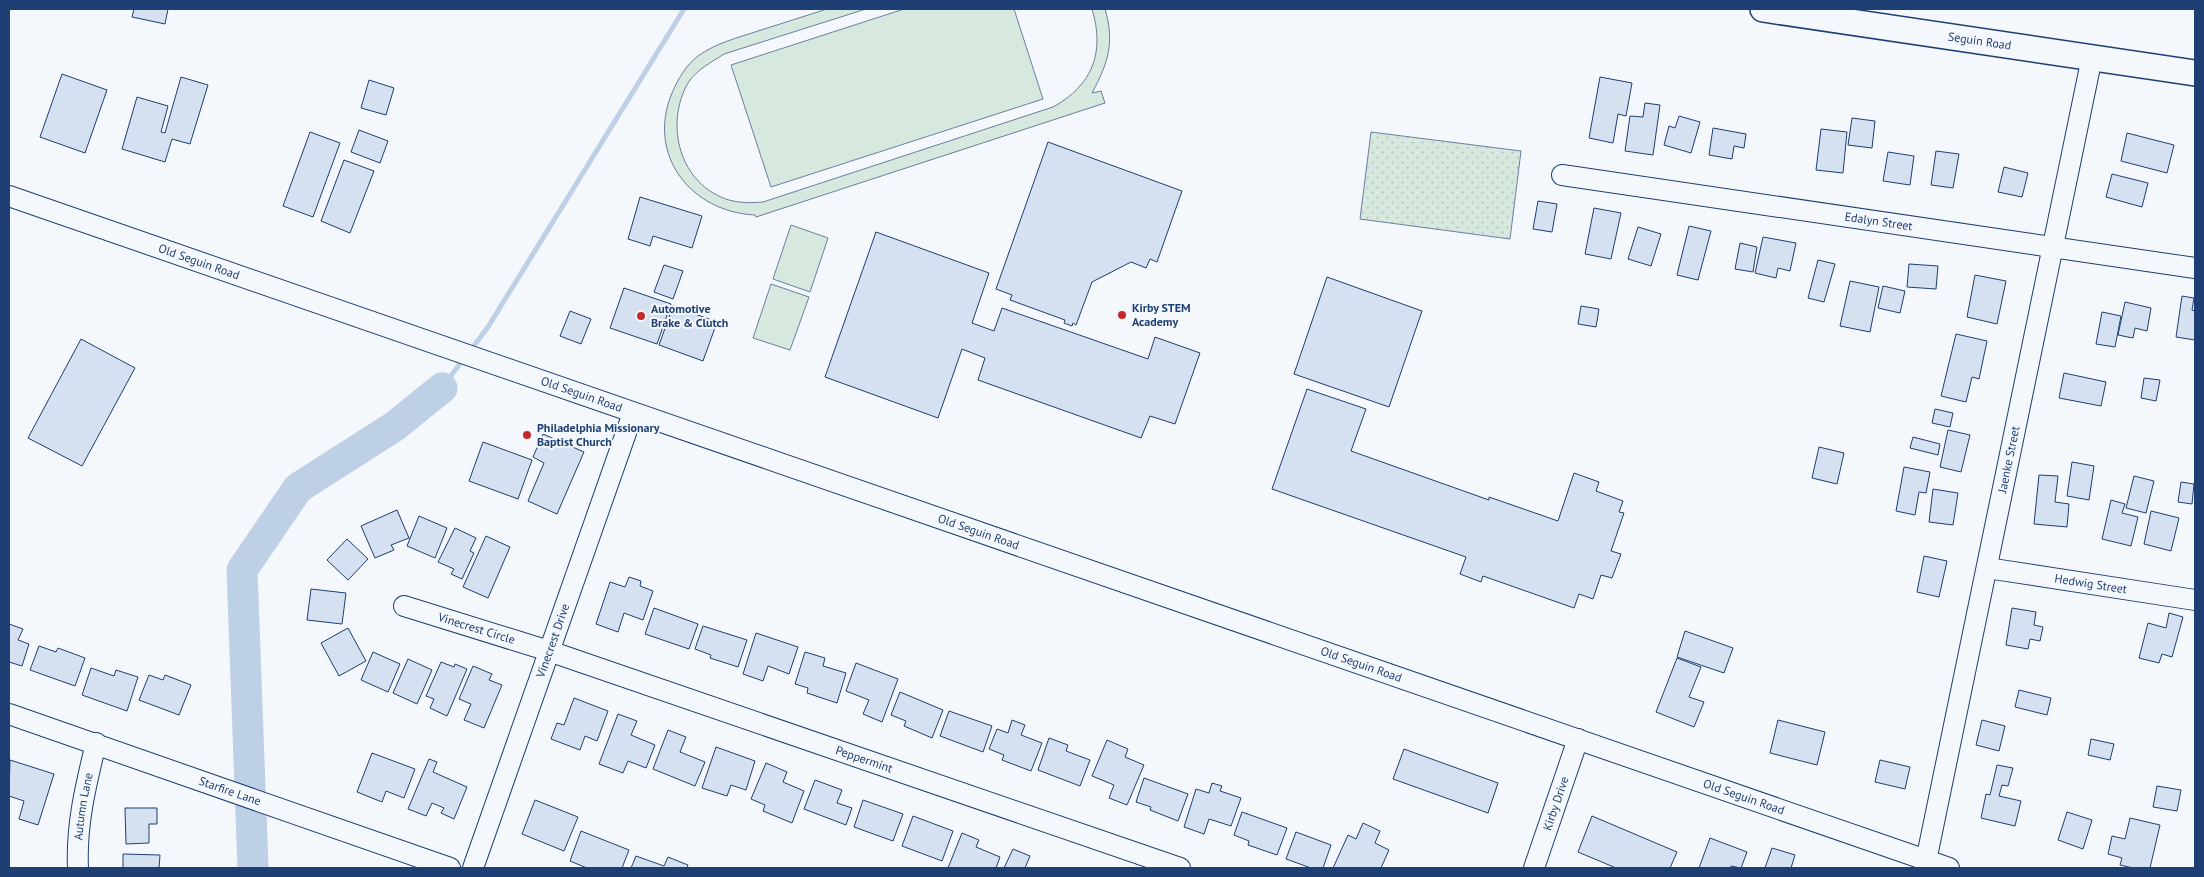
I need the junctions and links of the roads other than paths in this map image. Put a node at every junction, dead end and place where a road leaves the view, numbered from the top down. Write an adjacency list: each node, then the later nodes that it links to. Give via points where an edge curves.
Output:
1 (1763, 9): 2 (main road, Seguin Road)
2 (2092, 57): 3 (main road, Seguin Road); 6 (street, Jaenke Street)
3 (2195, 73)
4 (1562, 175): 6 (street, Edalyn Street)
5 (9, 196): 8 (street, Old Seguin Road)
6 (2053, 246): 7 (street, Edalyn Street); 9 (street, Jaenke Street)
7 (2195, 268)
8 (633, 413): 12 (street, Vinecrest Drive); 14 (street, Old Seguin Road)
9 (1987, 568): 10 (street, Hedwig Street); 16 (street, Jaenke Street)
10 (2195, 600)
11 (404, 606): 12 (street, Vinecrest Circle)
12 (549, 651): 19 (street, Vinecrest Drive); 20 (street, Peppermint)
13 (9, 714): 15 (street, Starfire Lane)
14 (1578, 739): 16 (street, Old Seguin Road); 21 (street, Kirby Drive)
15 (96, 743): 17 (street, Autumn Lane, via 79,821); 18 (street, Starfire Lane)
16 (1926, 860): 22 (street, Old Seguin Road)
17 (78, 868)
18 (450, 868)
19 (473, 868)
20 (1180, 868)
21 (1534, 868)
22 (1949, 868)

